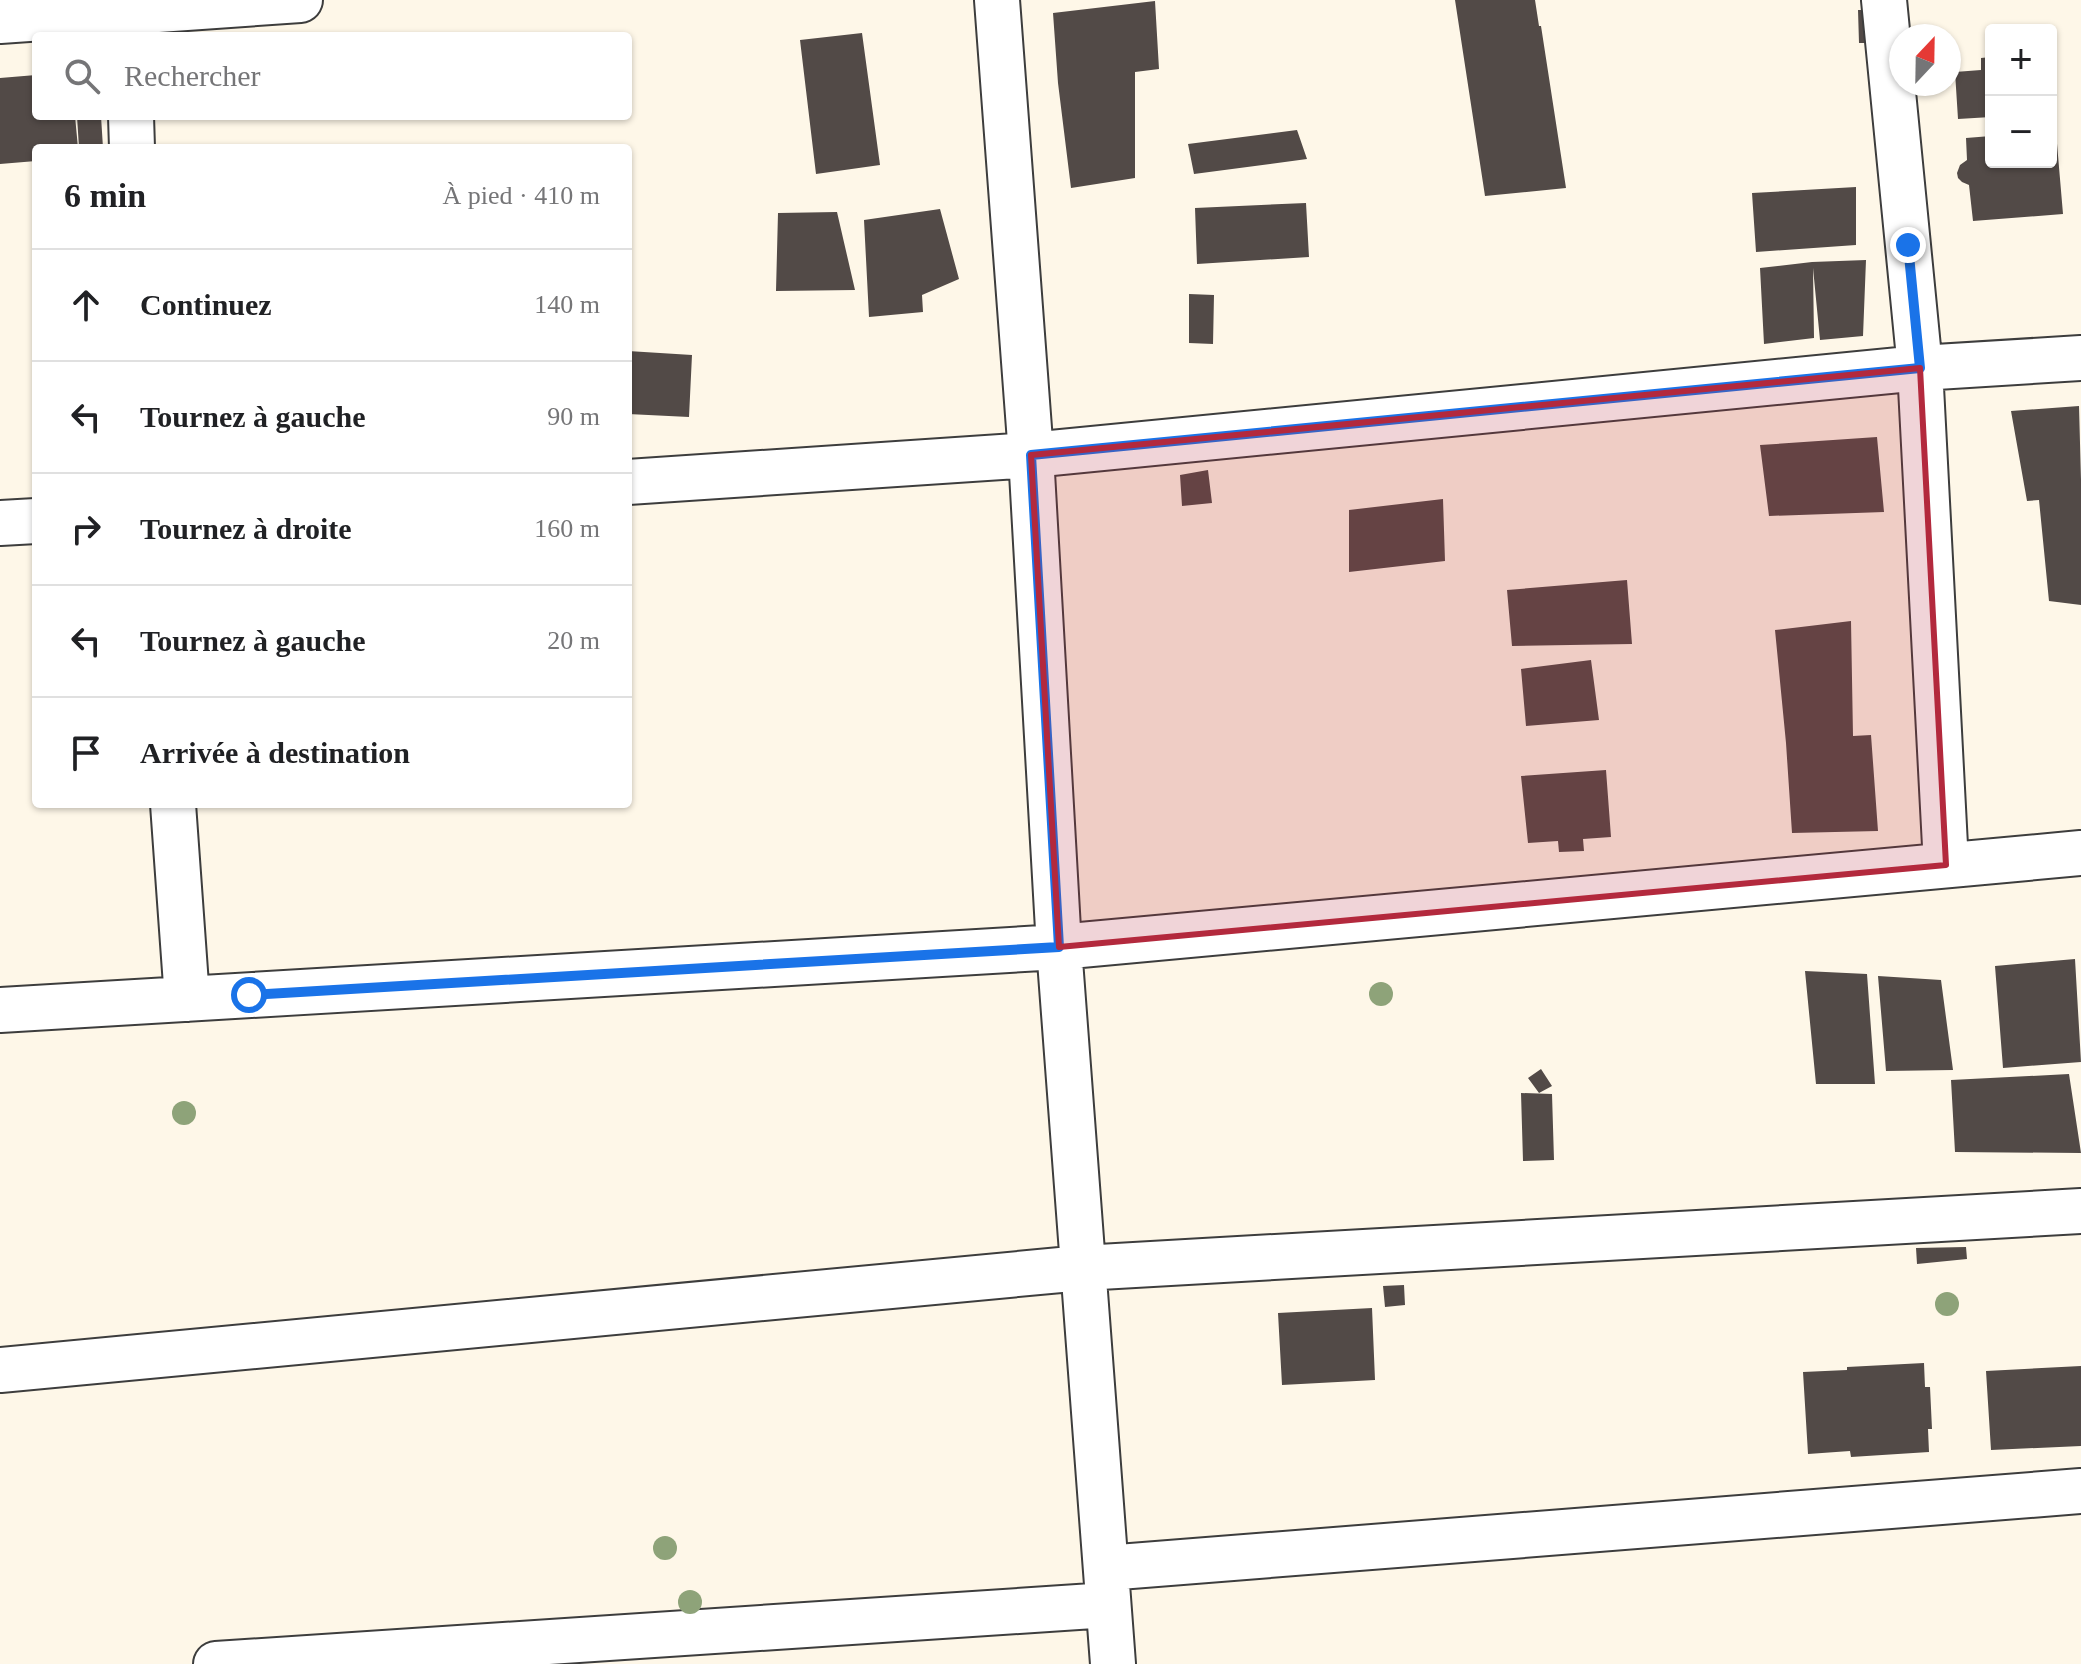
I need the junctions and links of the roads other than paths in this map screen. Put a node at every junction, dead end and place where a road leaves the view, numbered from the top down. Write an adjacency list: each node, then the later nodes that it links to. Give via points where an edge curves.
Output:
1 (300, 0): 4 (street)
2 (997, 0): 10 (street)
3 (1884, 0): 9 (street)
4 (125, 16): 5 (street)
5 (0, 21)
6 (131, 120): 7 (street)
7 (132, 144)
8 (2081, 358): 9 (street)
9 (1920, 368): 10 (street); 16 (street)
10 (1031, 455): 11 (street); 17 (street)
11 (632, 482)
12 (32, 521): 13 (street)
13 (0, 523)
14 (173, 808): 18 (street)
15 (2081, 853): 16 (street)
16 (1946, 865): 17 (street)
17 (1059, 947): 18 (street); 21 (street)
18 (187, 999): 19 (street)
19 (0, 1010)
20 (2081, 1211): 21 (street)
21 (1082, 1268): 22 (street); 24 (street)
22 (0, 1370)
23 (2081, 1491): 24 (street)
24 (1107, 1586): 25 (street); 26 (street)
25 (216, 1664)
26 (1113, 1664)

